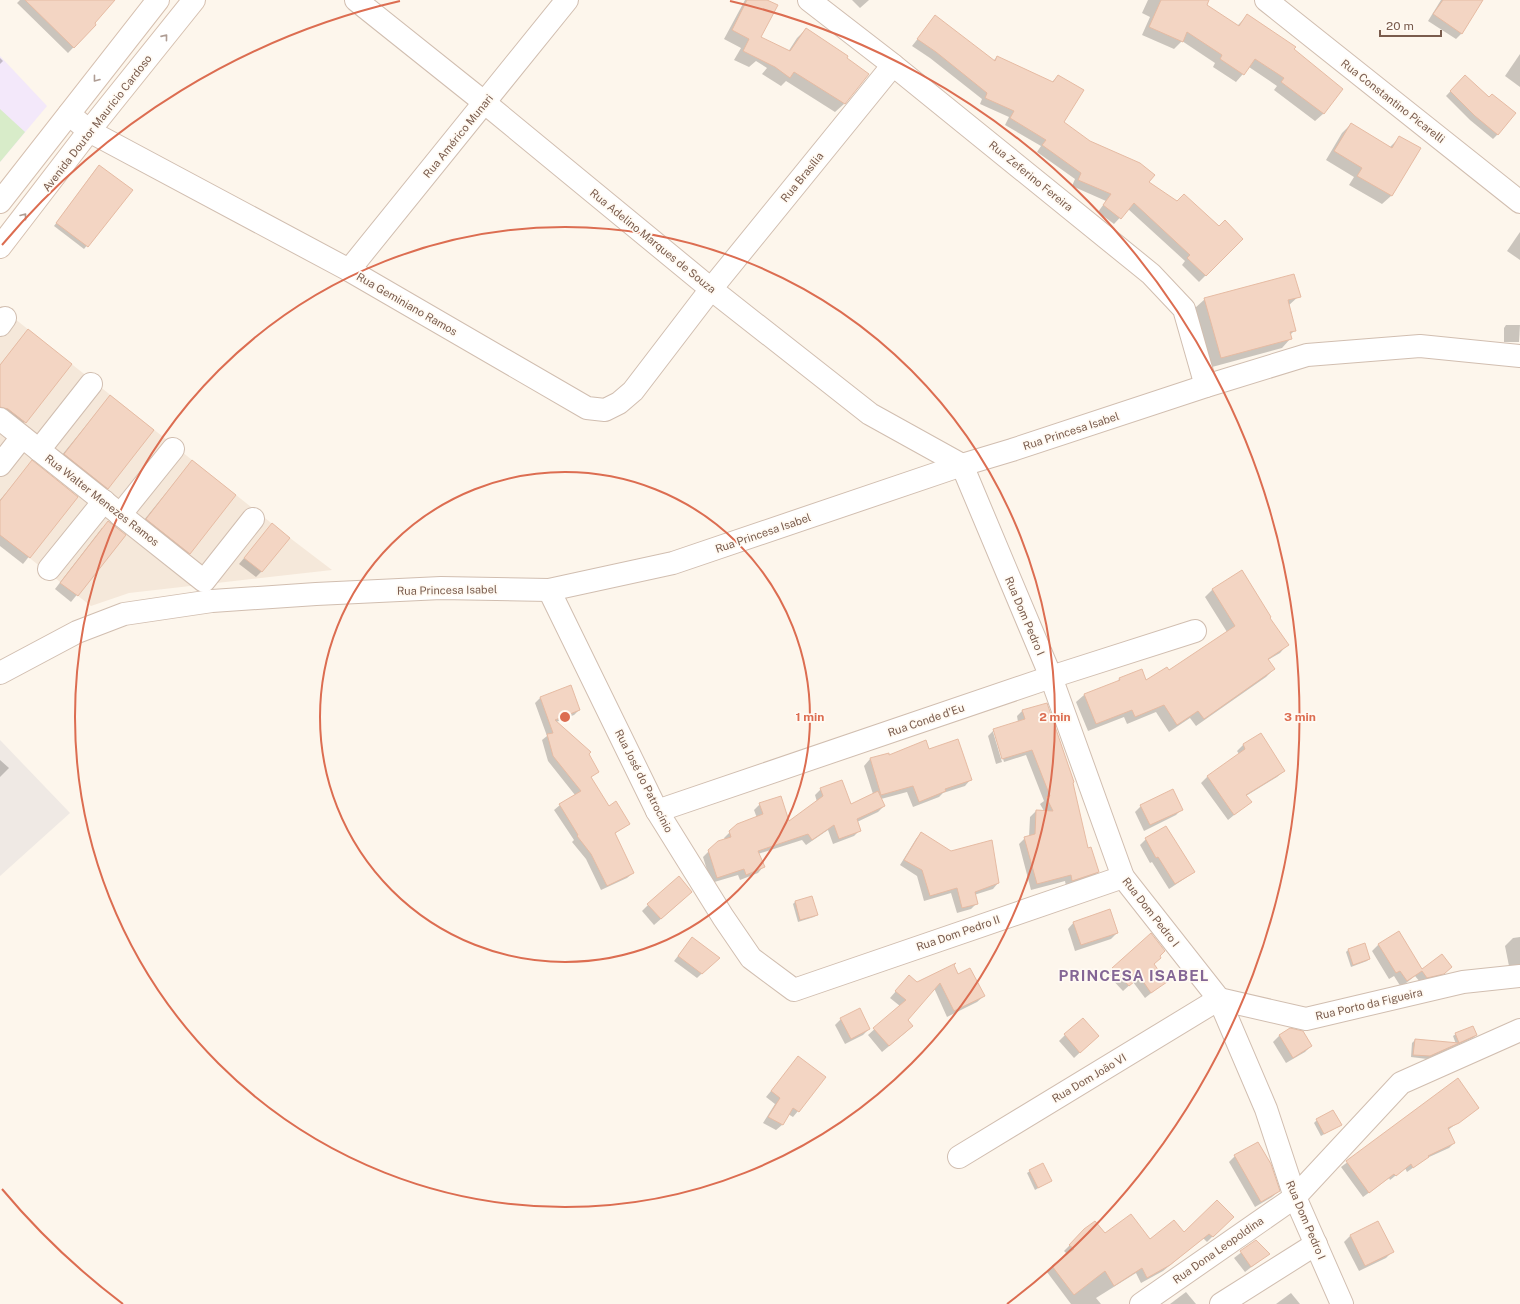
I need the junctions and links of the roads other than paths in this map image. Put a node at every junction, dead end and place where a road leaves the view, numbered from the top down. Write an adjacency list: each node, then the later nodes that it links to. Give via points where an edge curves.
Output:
1 (158, 0): 9 (street, one-way to 9)
2 (194, 0): 10 (street, Avenida Doutor Maurício Cardoso, one-way to 2)
3 (356, 0): 8 (street, Rua Adelino Marques de Souza)
4 (567, 0): 8 (street, Rua Américo Munari)
5 (809, 0): 7 (street, Rua Zeferino Fereira)
6 (1266, 0): 12 (street, Rua Constantino Picarelli)
7 (893, 66): 15 (street, Rua Brasília); 18 (street, Rua Zeferino Fereira, via 1151,274 1184,309)
8 (485, 103): 14 (street, Rua Américo Munari); 15 (street, Rua Adelino Marques de Souza)
9 (69, 114): 10 (street, Rua Geminiano Ramos); 11 (street)
10 (90, 131): 13 (street, Avenida Doutor Maurício Cardoso, one-way to 10); 14 (street, Rua Geminiano Ramos)
11 (0, 202)
12 (1520, 202)
13 (0, 247)
14 (349, 270): 15 (street, Rua Geminiano Ramos, via 587,408 605,410 619,403 633,391)
15 (711, 289): 23 (street, Rua Adelino Marques de Souza, via 870,414)
16 (1520, 356): 18 (street, Rua Princesa Isabel, via 1420,346 1307,355)
17 (92, 384): 20 (street)
18 (1206, 386): 23 (street, Rua Princesa Isabel)
19 (0, 419): 20 (street, Rua Walter Menezes Ramos)
20 (31, 444): 22 (street); 24 (street, Rua Walter Menezes Ramos)
21 (173, 449): 25 (street)
22 (0, 465)
23 (962, 465): 28 (street, Rua Princesa Isabel, via 673,563); 31 (street, Rua Dom Pedro I)
24 (104, 501): 25 (street, Rua Walter Menezes Ramos); 27 (street)
25 (120, 515): 26 (street, Rua Walter Menezes Ramos, via 204,581)
26 (253, 519)
27 (49, 568)
28 (549, 590): 30 (street, Rua Princesa Isabel, via 441,588 309,595 212,601 124,614 77,632); 32 (street, Rua José do Patrocínio)
29 (1195, 631): 31 (street, Rua Conde d'Eu)
30 (0, 674)
31 (1051, 677): 32 (street, Rua Conde d'Eu); 33 (street, Rua Dom Pedro I)
32 (657, 811): 35 (street, Rua José do Patrocínio, via 750,958)
33 (1123, 877): 35 (street, Rua Dom Pedro II); 36 (street, Rua Dom Pedro I)
34 (1520, 976): 36 (street, Rua Porto da Figueira, via 1463,982 1306,1019)
35 (794, 990)
36 (1218, 999): 38 (street, Rua Dom João VI); 39 (street, Rua Dom Pedro I, via 1266,1109)
37 (1520, 1030): 39 (street, via 1401,1083)
38 (959, 1157)
39 (1295, 1197): 40 (street, Rua Dom Pedro I); 41 (street, Rua Dona Leopoldina)
40 (1316, 1244): 42 (street); 43 (street, Rua Dom Pedro I)
41 (1141, 1304)
42 (1221, 1304)
43 (1342, 1304)

